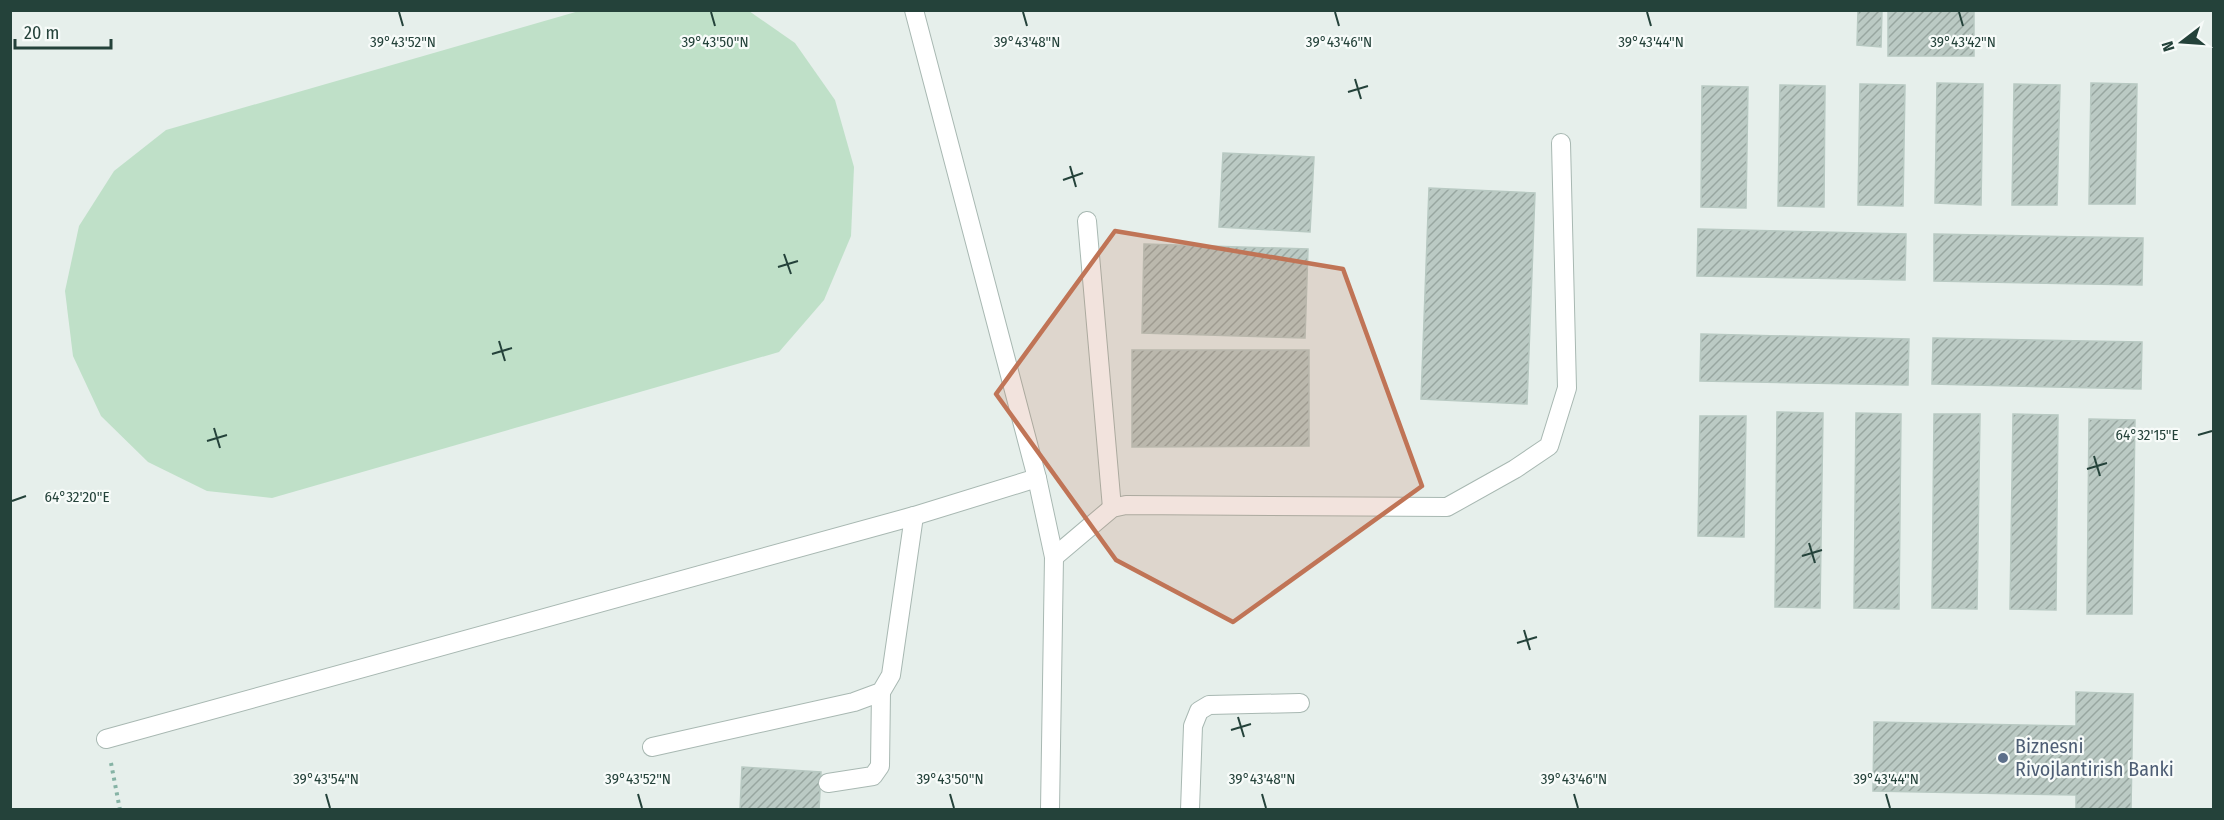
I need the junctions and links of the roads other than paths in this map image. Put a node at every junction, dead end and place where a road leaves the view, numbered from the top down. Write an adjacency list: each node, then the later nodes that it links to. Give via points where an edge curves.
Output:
1 (914, 10): 4 (lane)
2 (1561, 143): 5 (lane, via 1567,388 1549,446 1447,507 1126,504)
3 (1088, 220): 5 (lane)
4 (1037, 478): 6 (lane); 7 (lane)
5 (1112, 508): 7 (lane)
6 (914, 516): 8 (lane, via 891,675); 10 (lane)
7 (1054, 556): 13 (lane)
8 (881, 692): 11 (lane, via 854,702); 12 (lane, via 880,766 873,777)
9 (1300, 703): 14 (lane, via 1209,705 1199,711 1193,726)
10 (106, 739)
11 (652, 747)
12 (828, 783)
13 (1050, 810)
14 (1190, 810)

